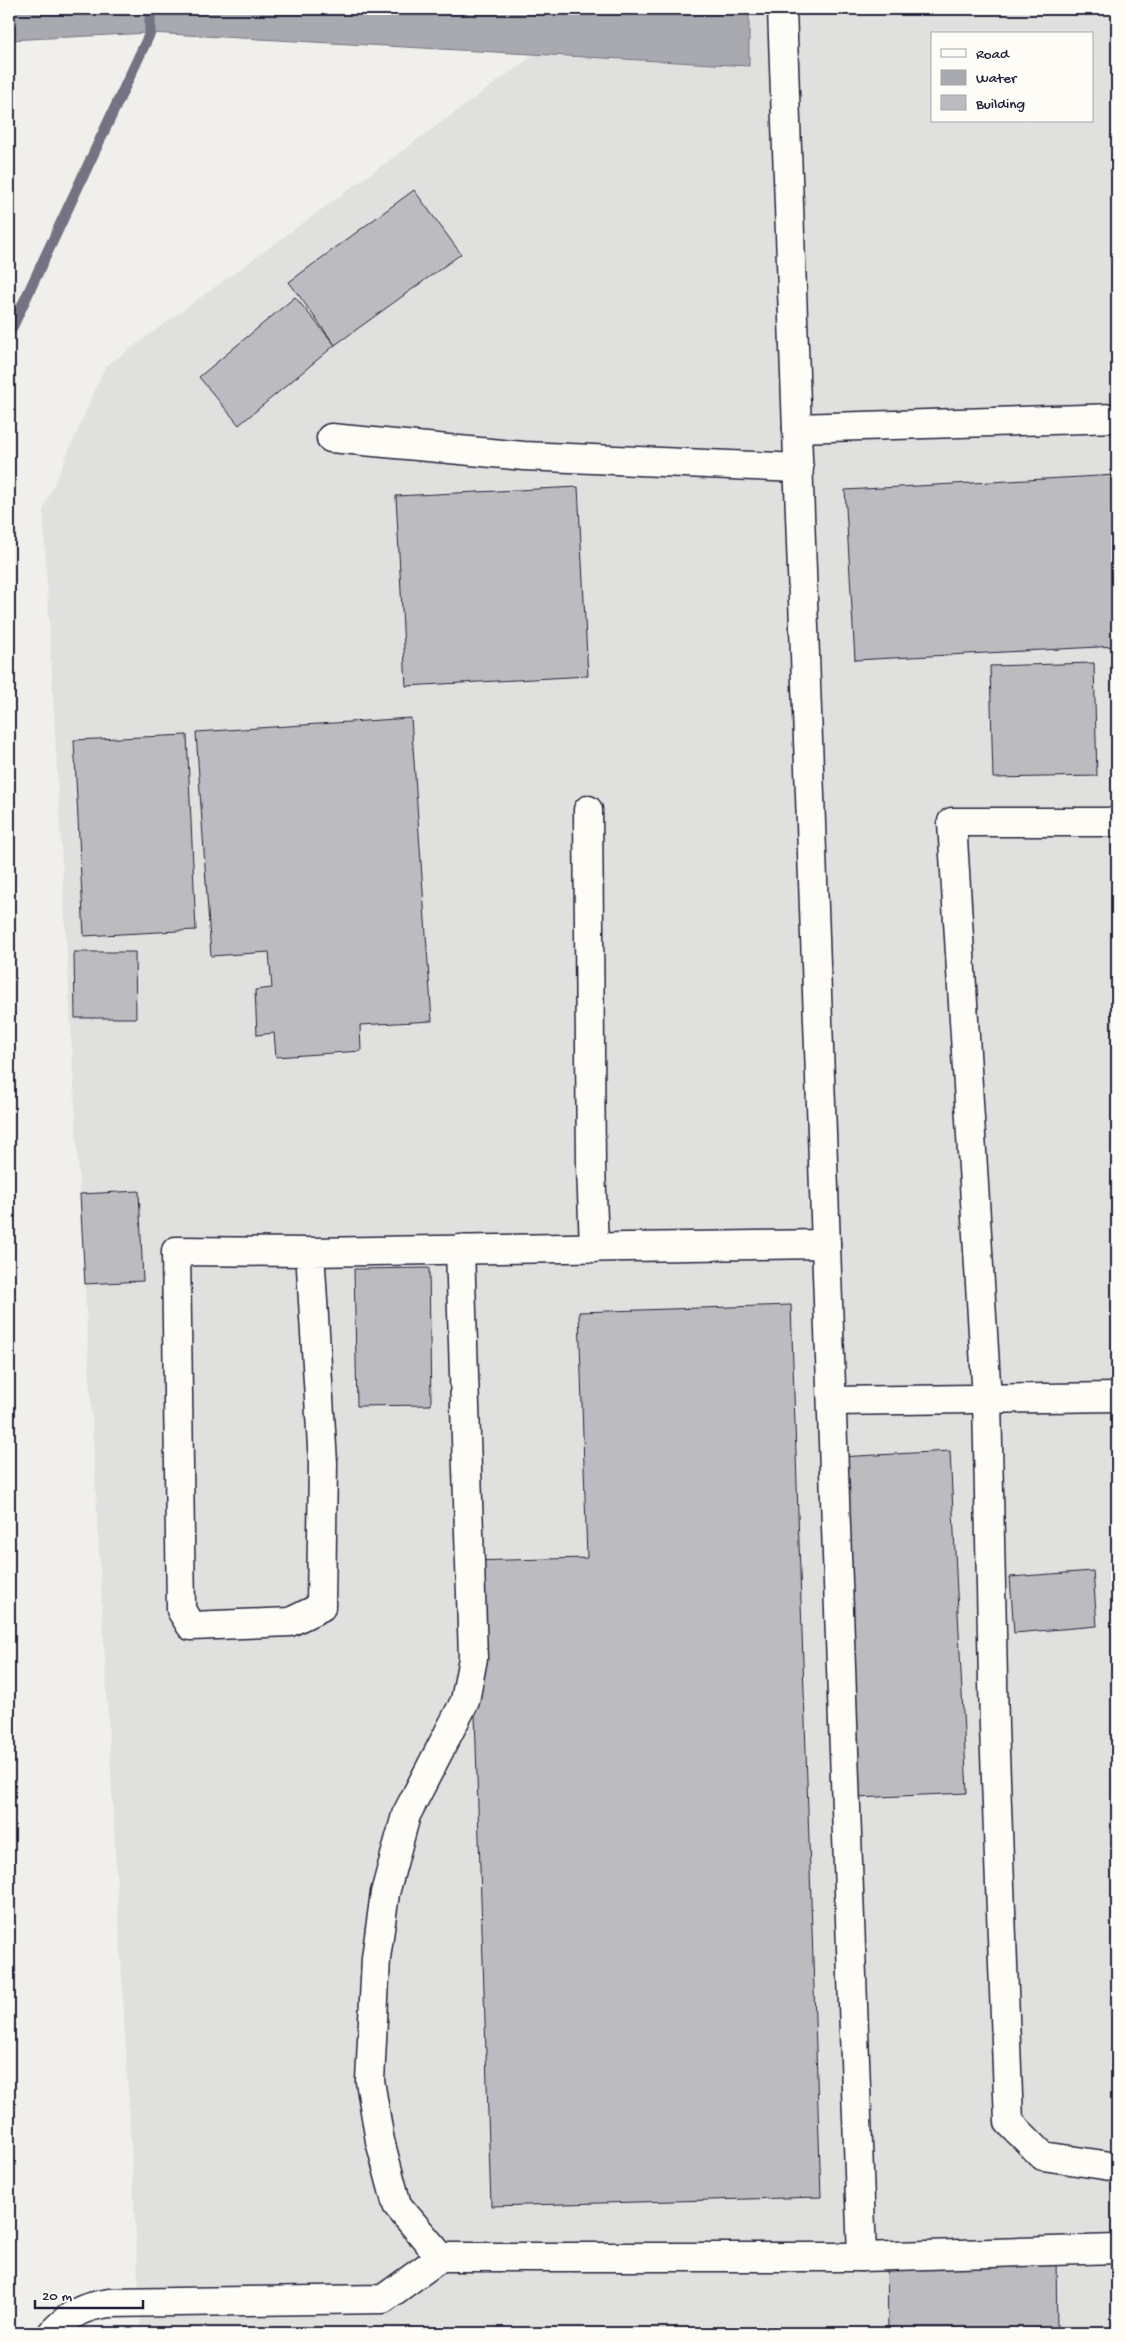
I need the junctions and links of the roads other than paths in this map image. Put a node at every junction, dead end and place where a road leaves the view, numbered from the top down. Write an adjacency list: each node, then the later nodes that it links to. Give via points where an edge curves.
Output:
1 (782, 9): 3 (lane)
2 (1117, 418): 3 (lane)
3 (797, 428): 5 (lane)
4 (331, 438): 5 (lane, via 524,456)
5 (799, 468): 8 (lane)
6 (588, 810): 9 (lane, via 590,1156)
7 (1117, 822): 13 (lane, via 952,822)
8 (826, 1244): 9 (lane); 14 (lane)
9 (594, 1248): 10 (lane)
10 (460, 1249): 11 (lane); 17 (lane, via 473,1658 465,1701 406,1815 385,1893 376,1958 370,2080 380,2141 397,2205)
11 (310, 1252): 11 (lane, via 324,1464 321,1607 290,1622 191,1626 181,1610 176,1251)
12 (1117, 1397): 13 (lane)
13 (987, 1399): 14 (lane); 15 (lane, via 994,1727 1009,2122 1043,2156)
14 (832, 1401): 18 (lane)
15 (1117, 2167)
16 (1117, 2249): 18 (lane)
17 (441, 2256): 18 (lane); 19 (lane, via 383,2299 109,2303 87,2306 69,2316)
18 (862, 2257)
19 (52, 2333)

